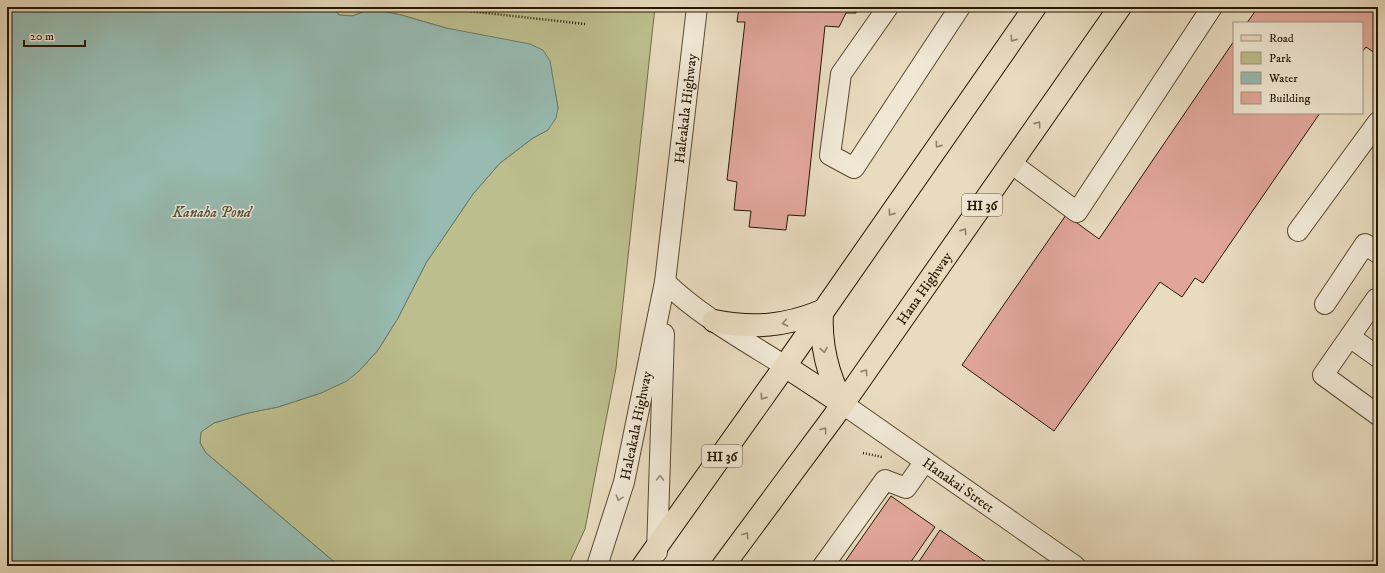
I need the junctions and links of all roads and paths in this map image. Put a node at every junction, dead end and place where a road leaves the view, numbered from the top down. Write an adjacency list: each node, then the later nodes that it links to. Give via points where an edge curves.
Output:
1 (432, 7): 8 (path)
2 (697, 7): 13 (street, Haleakala Highway)
3 (888, 7): 4 (street, via 841,74 830,155 854,168)
4 (960, 7)
5 (1120, 7): 10 (main road, Hana Highway / HI 36, one-way to 5)
6 (1212, 7): 10 (street, via 1077,212)
7 (1032, 10): 16 (main road, HI 36, one-way to 16)
8 (585, 24)
9 (1378, 122): 11 (street)
10 (1011, 163): 21 (main road, Hana Highway / HI 36, one-way to 10)
11 (1298, 231)
12 (1378, 253): 15 (street, via 1365,244)
13 (665, 282): 17 (street, via 688,303); 26 (street, Haleakala Highway, one-way to 13); 27 (street, Haleakala Highway, one-way to 27, via 624,482)
14 (1378, 300): 18 (street, via 1376,299)
15 (1325, 304)
16 (822, 312): 17 (main road, one-way to 17, via 769,326); 20 (main road, HI 36); 21 (main road, one-way to 21, via 825,359)
17 (714, 321): 20 (street)
18 (1350, 337): 19 (street); 22 (street, via 1322,375)
19 (1378, 358)
20 (785, 366): 21 (main road); 26 (main road, HI 36, one-way to 26)
21 (843, 404): 25 (street, Hanakai Street); 29 (main road, Hana Highway / HI 36, one-way to 21)
22 (1378, 415)
23 (863, 453): 24 (path)
24 (884, 458)
25 (925, 461): 30 (street, via 906,488 885,480); 31 (street, Hanakai Street)
26 (657, 556): 28 (main road, HI 36)
27 (597, 566)
28 (643, 566)
29 (723, 566)
30 (823, 566)
31 (1075, 566)

